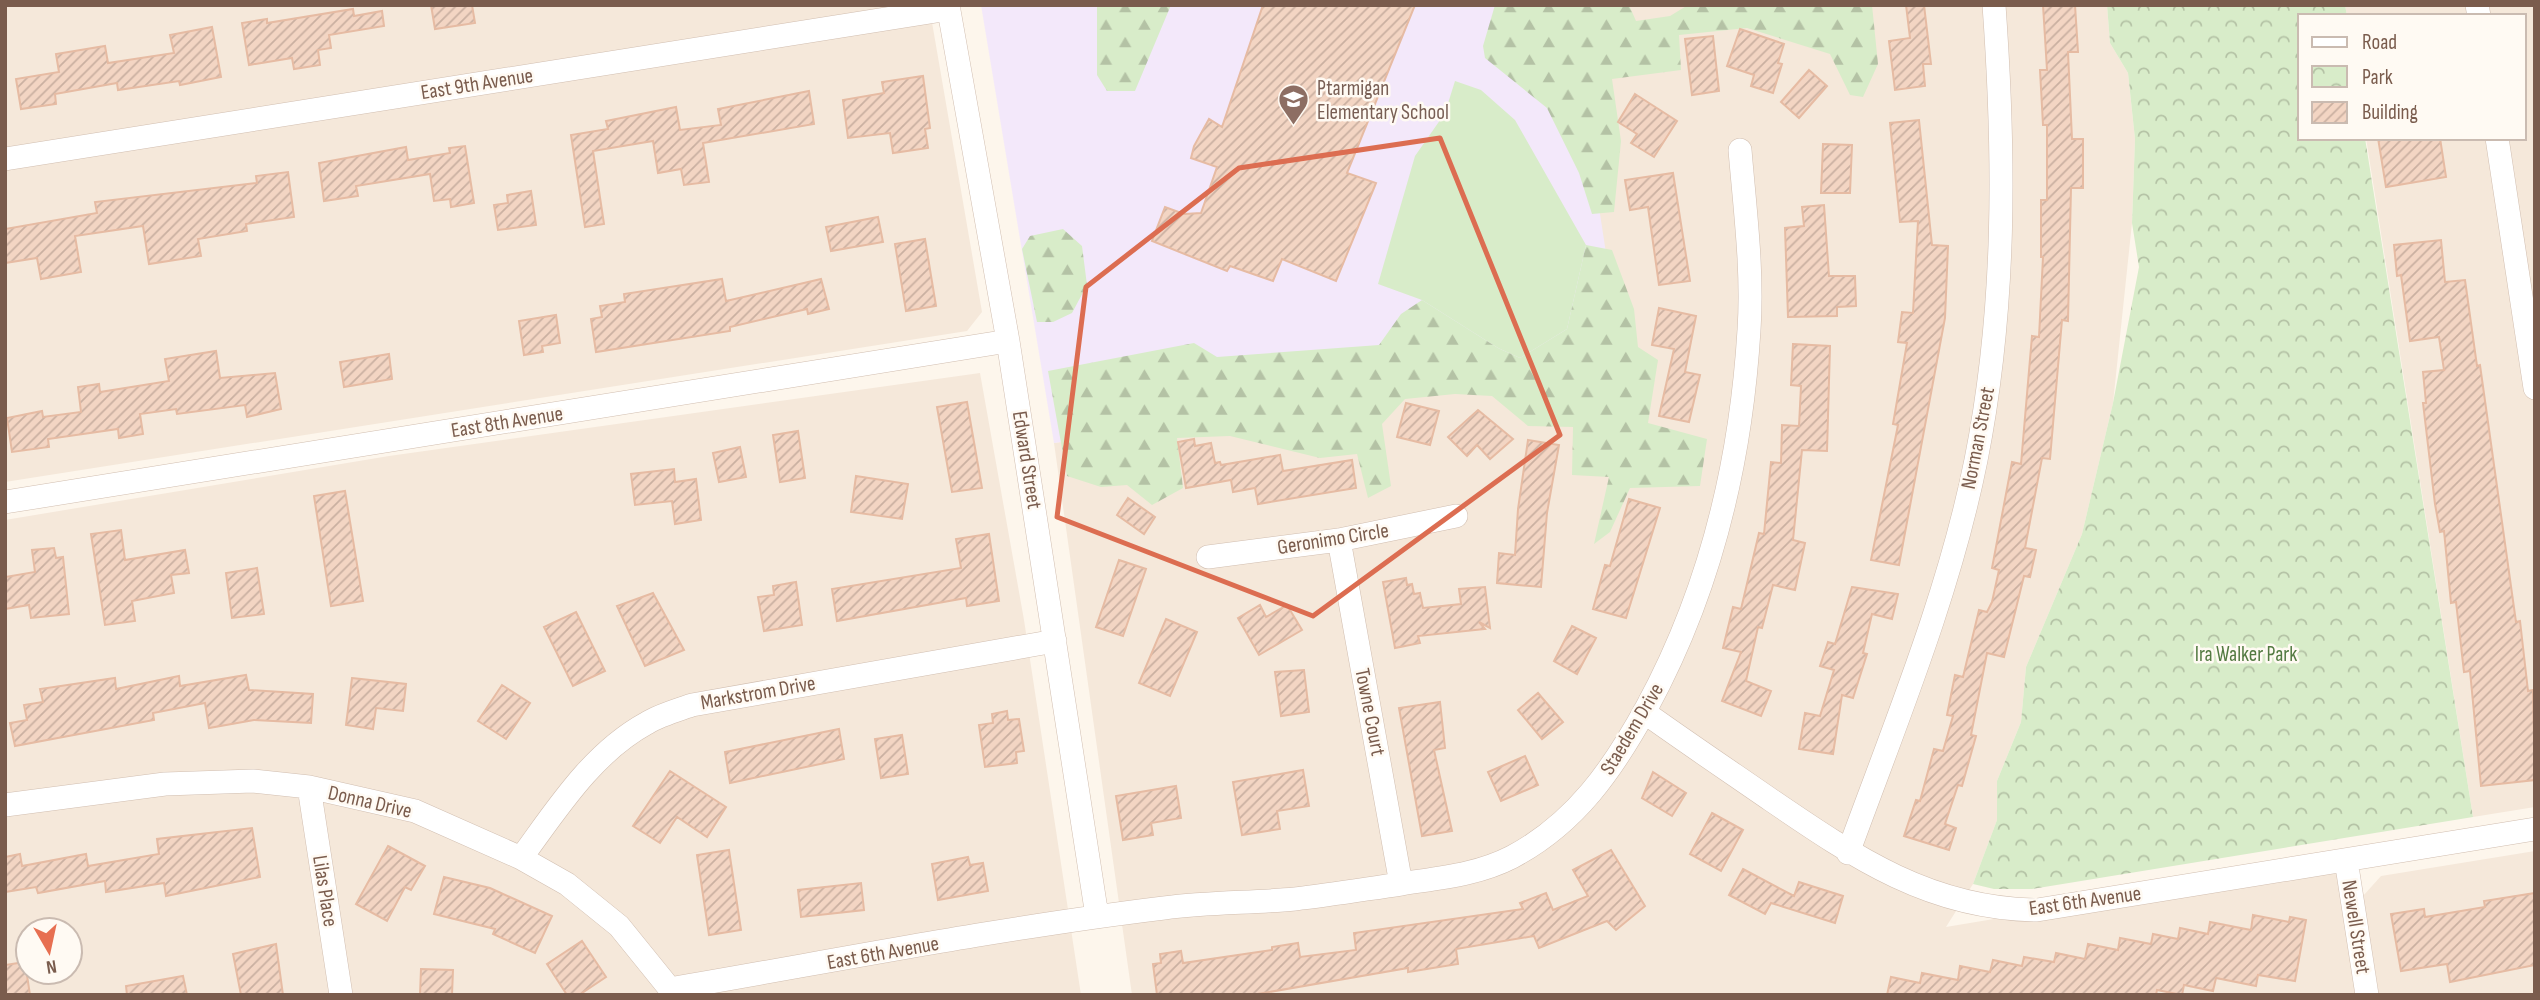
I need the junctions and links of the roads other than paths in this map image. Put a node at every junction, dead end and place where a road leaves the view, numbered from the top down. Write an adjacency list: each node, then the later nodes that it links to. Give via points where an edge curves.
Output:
1 (1994, 5): 18 (street, Norman Street, via 2004,190 1990,373 1976,461 1940,598)
2 (949, 7): 5 (street, East 9th Avenue); 7 (street, Edward Street)
3 (2497, 140): 6 (street)
4 (1740, 150): 14 (street, Staedem Drive, via 1750,328 1730,487 1689,623)
5 (5, 159)
6 (2527, 281): 8 (street)
7 (1008, 341): 9 (street, East 8th Avenue); 13 (street, Edward Street)
8 (2535, 388)
9 (5, 502)
10 (1456, 516): 11 (street, Geronimo Circle)
11 (1339, 540): 12 (street, Geronimo Circle); 21 (street, Towne Court)
12 (1208, 557)
13 (1055, 641): 19 (street, Markstrom Drive, via 692,705 647,722 607,750); 22 (street, Edward Street)
14 (1644, 712): 18 (street, East 6th Avenue); 21 (street, Staedem Drive, via 1619,758 1582,807 1548,834 1512,857 1472,873)
15 (309, 787): 16 (street, Donna Drive, via 253,781 165,784); 19 (street, Donna Drive, via 415,811); 24 (street, Lilas Place)
16 (5, 805)
17 (2535, 829): 20 (street, East 6th Avenue)
18 (1848, 853): 20 (street, East 6th Avenue, via 1909,885 2000,910 2037,910)
19 (521, 858): 23 (street, Donna Drive, via 567,884 619,926)
20 (2346, 860): 25 (street, Newell Street)
21 (1401, 884): 22 (street, Staedem Drive, via 1293,899 1209,902)
22 (1097, 916): 23 (street, East 6th Avenue)
23 (671, 992)
24 (341, 995)
25 (2367, 995)

